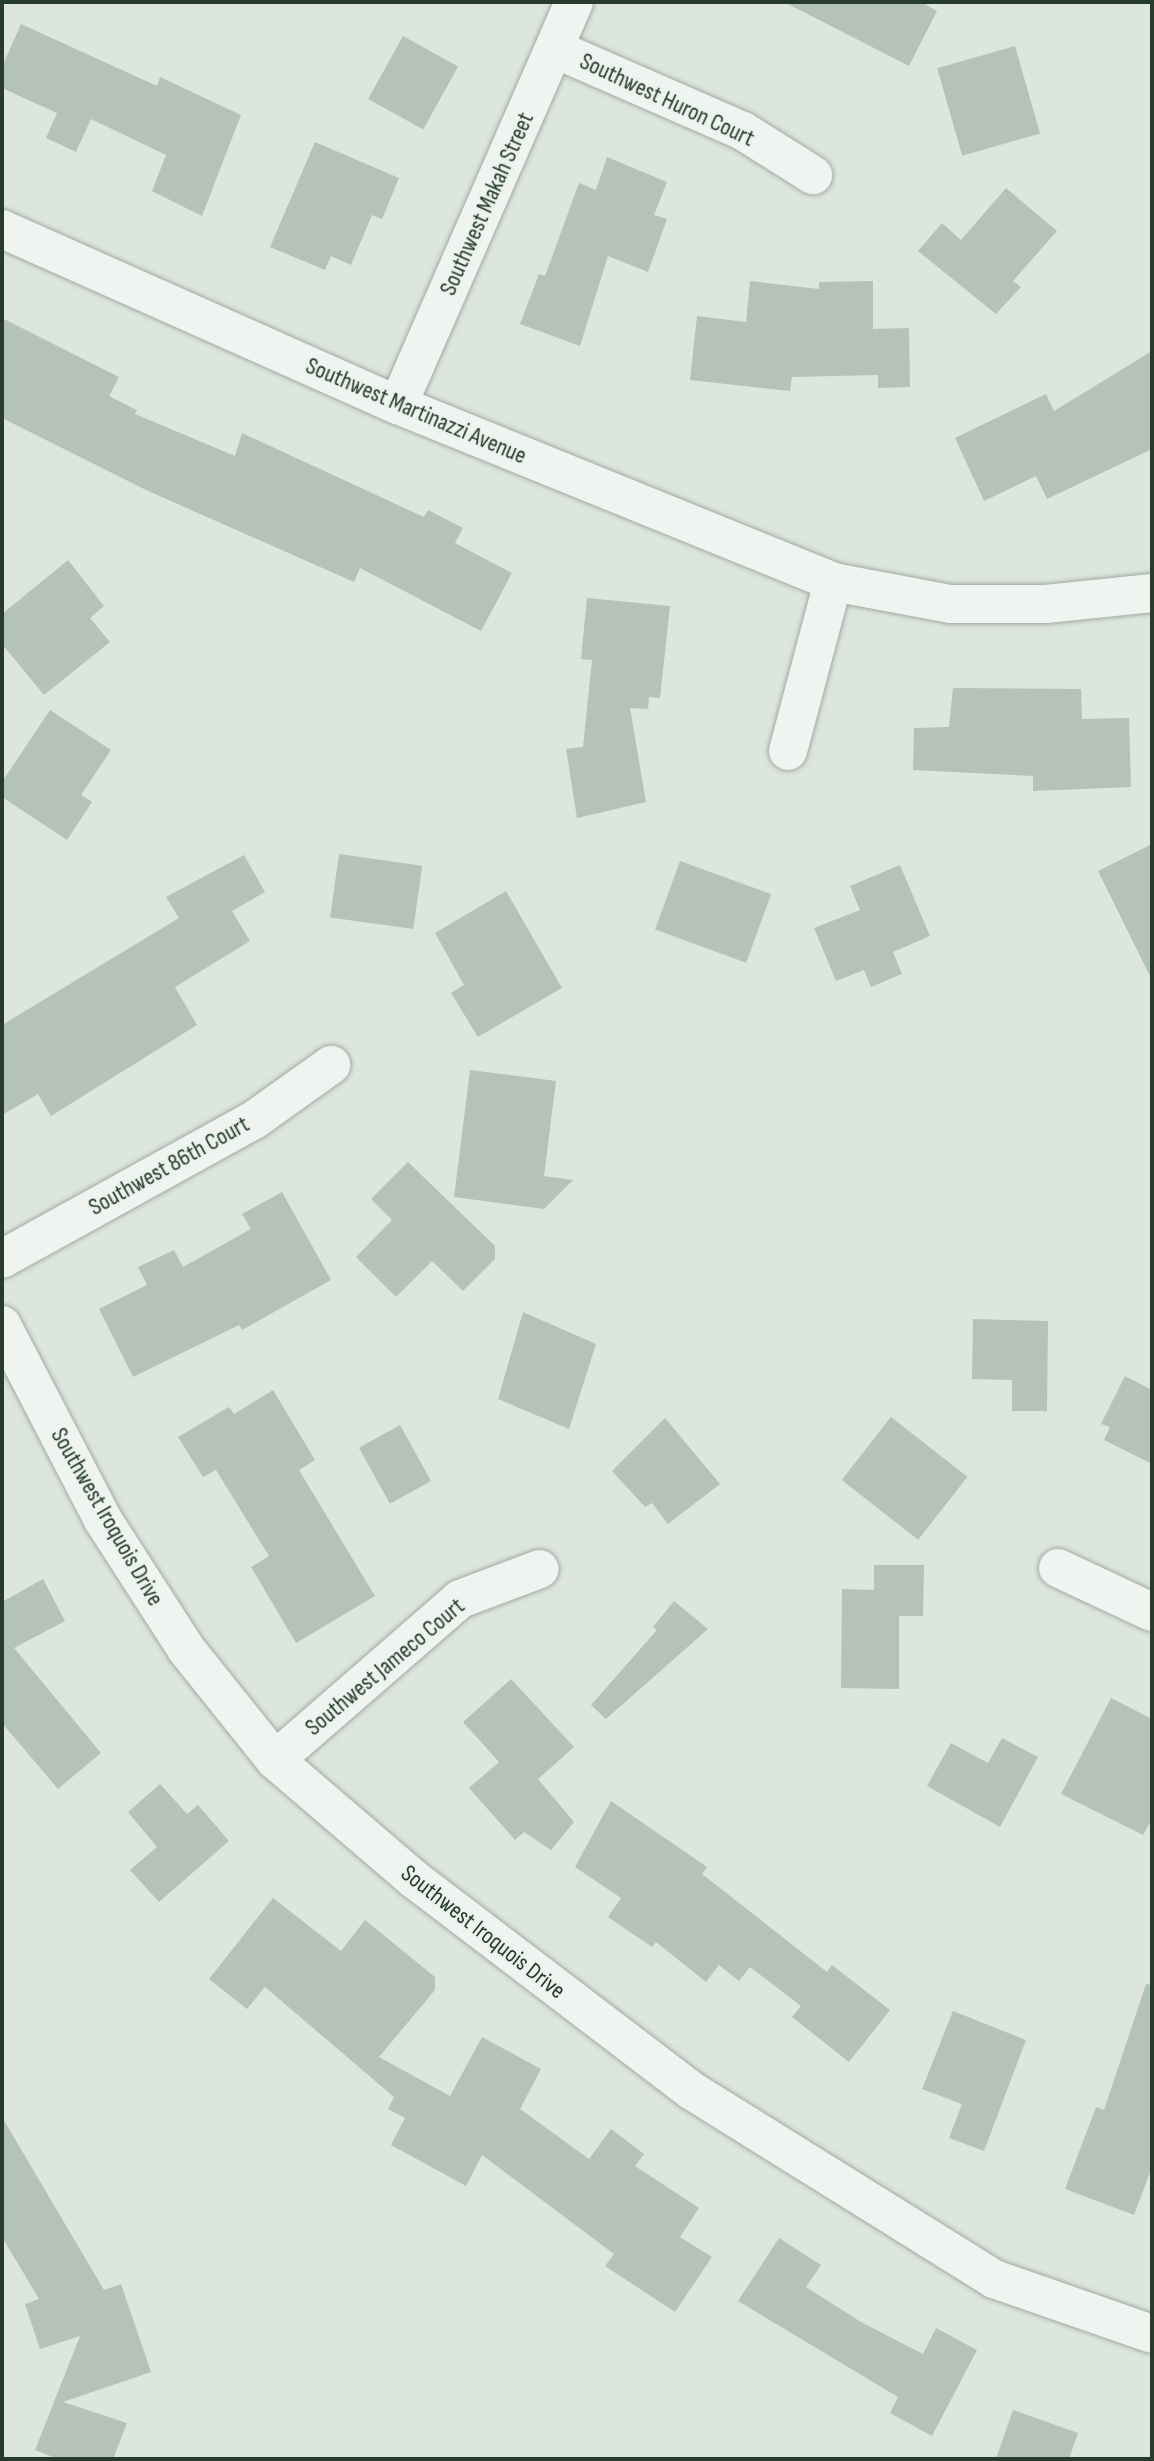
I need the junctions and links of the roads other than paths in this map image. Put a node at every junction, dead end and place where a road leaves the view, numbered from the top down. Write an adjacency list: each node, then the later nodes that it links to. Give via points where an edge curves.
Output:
1 (574, 2): 2 (street, Southwest Makah Street)
2 (555, 49): 3 (street, Southwest Huron Court, via 743,131); 5 (street, Southwest Makah Street)
3 (813, 175)
4 (2, 229): 5 (street, Southwest Martinazzi Avenue)
5 (398, 405): 6 (street, Southwest Martinazzi Avenue)
6 (834, 582): 7 (street, Southwest Martinazzi Avenue, via 951,604 1046,604); 8 (street)
7 (1152, 593)
8 (788, 751)
9 (331, 1065): 10 (street, Southwest 86th Court, via 254,1120)
10 (2, 1259)
11 (2, 1325): 15 (street, Southwest Iroquois Drive, via 103,1520 186,1649)
12 (1058, 1568): 14 (street)
13 (540, 1569): 15 (street, Southwest Jameco Court, via 460,1599)
14 (1152, 1612)
15 (275, 1760): 16 (street, Southwest Iroquois Drive, via 415,1880 692,2091 994,2278)
16 (1152, 2334)

